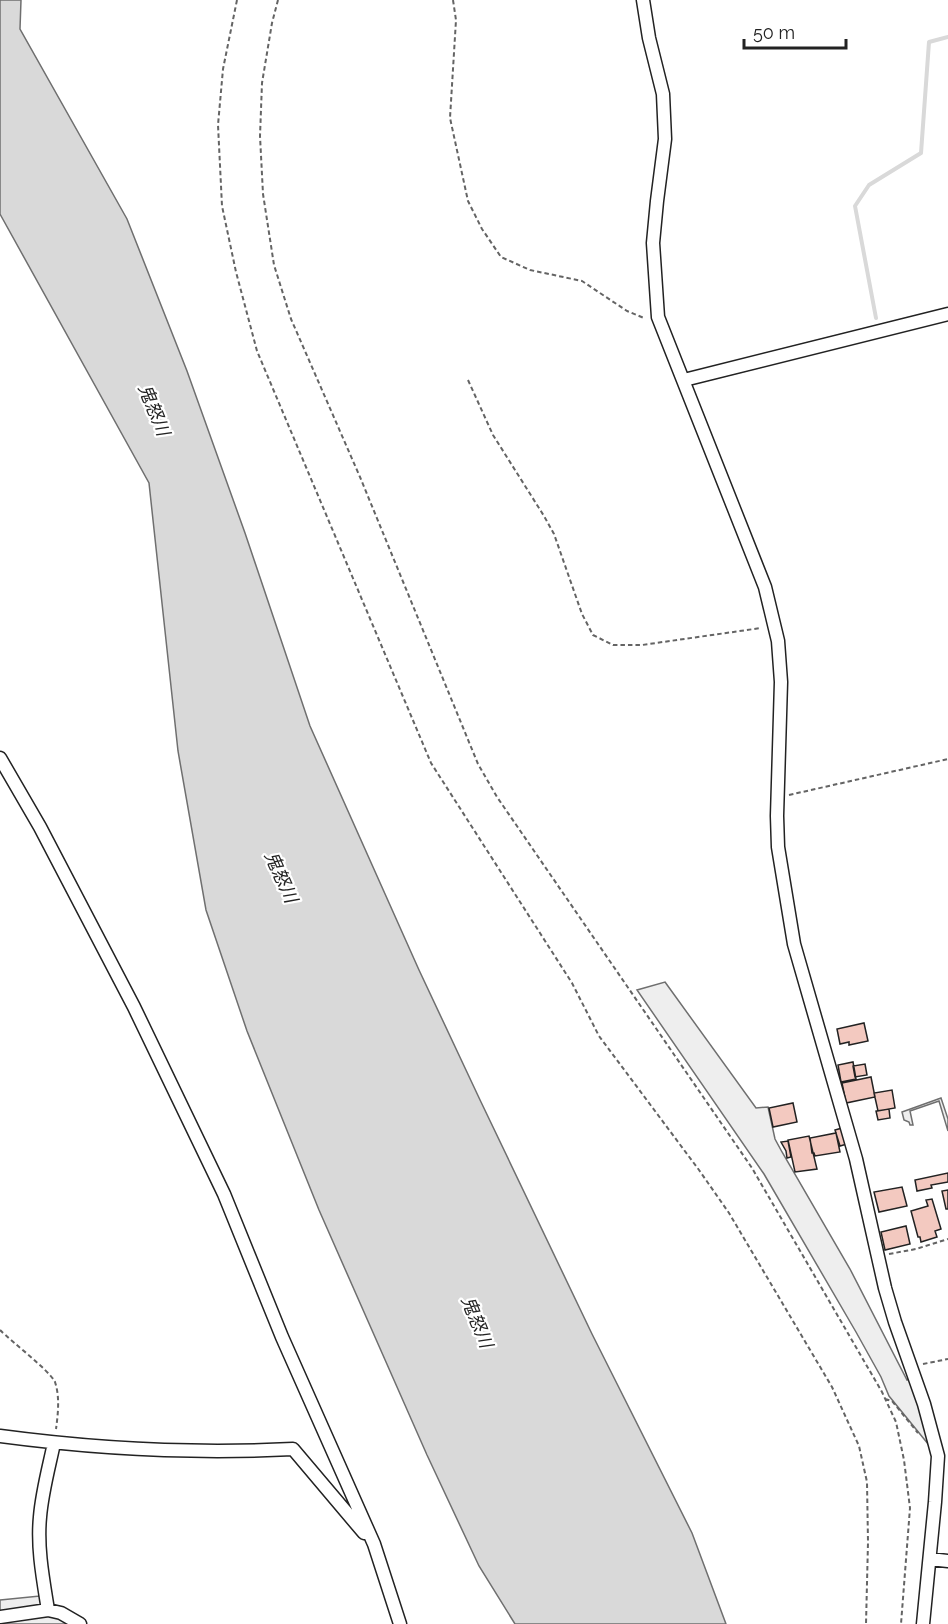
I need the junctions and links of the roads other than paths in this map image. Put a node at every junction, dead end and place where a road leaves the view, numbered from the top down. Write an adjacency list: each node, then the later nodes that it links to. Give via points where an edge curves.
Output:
1 (643, 0): 3 (street, via 663,94 665,139 653,243 658,317)
2 (948, 314): 3 (street)
3 (684, 380): 8 (street, via 765,587 775,626 781,682 778,847 794,944 856,1159 895,1323 938,1456)
4 (0, 758): 7 (street, via 134,1007 224,1194 282,1337)
5 (0, 1436): 6 (street)
6 (54, 1443): 7 (street, via 172,1450 292,1449); 10 (street, via 39,1535)
7 (374, 1544): 13 (street)
8 (930, 1558): 9 (street); 14 (street)
9 (948, 1561)
10 (48, 1610): 11 (street); 12 (street)
11 (0, 1617)
12 (80, 1624)
13 (400, 1624)
14 (923, 1624)

